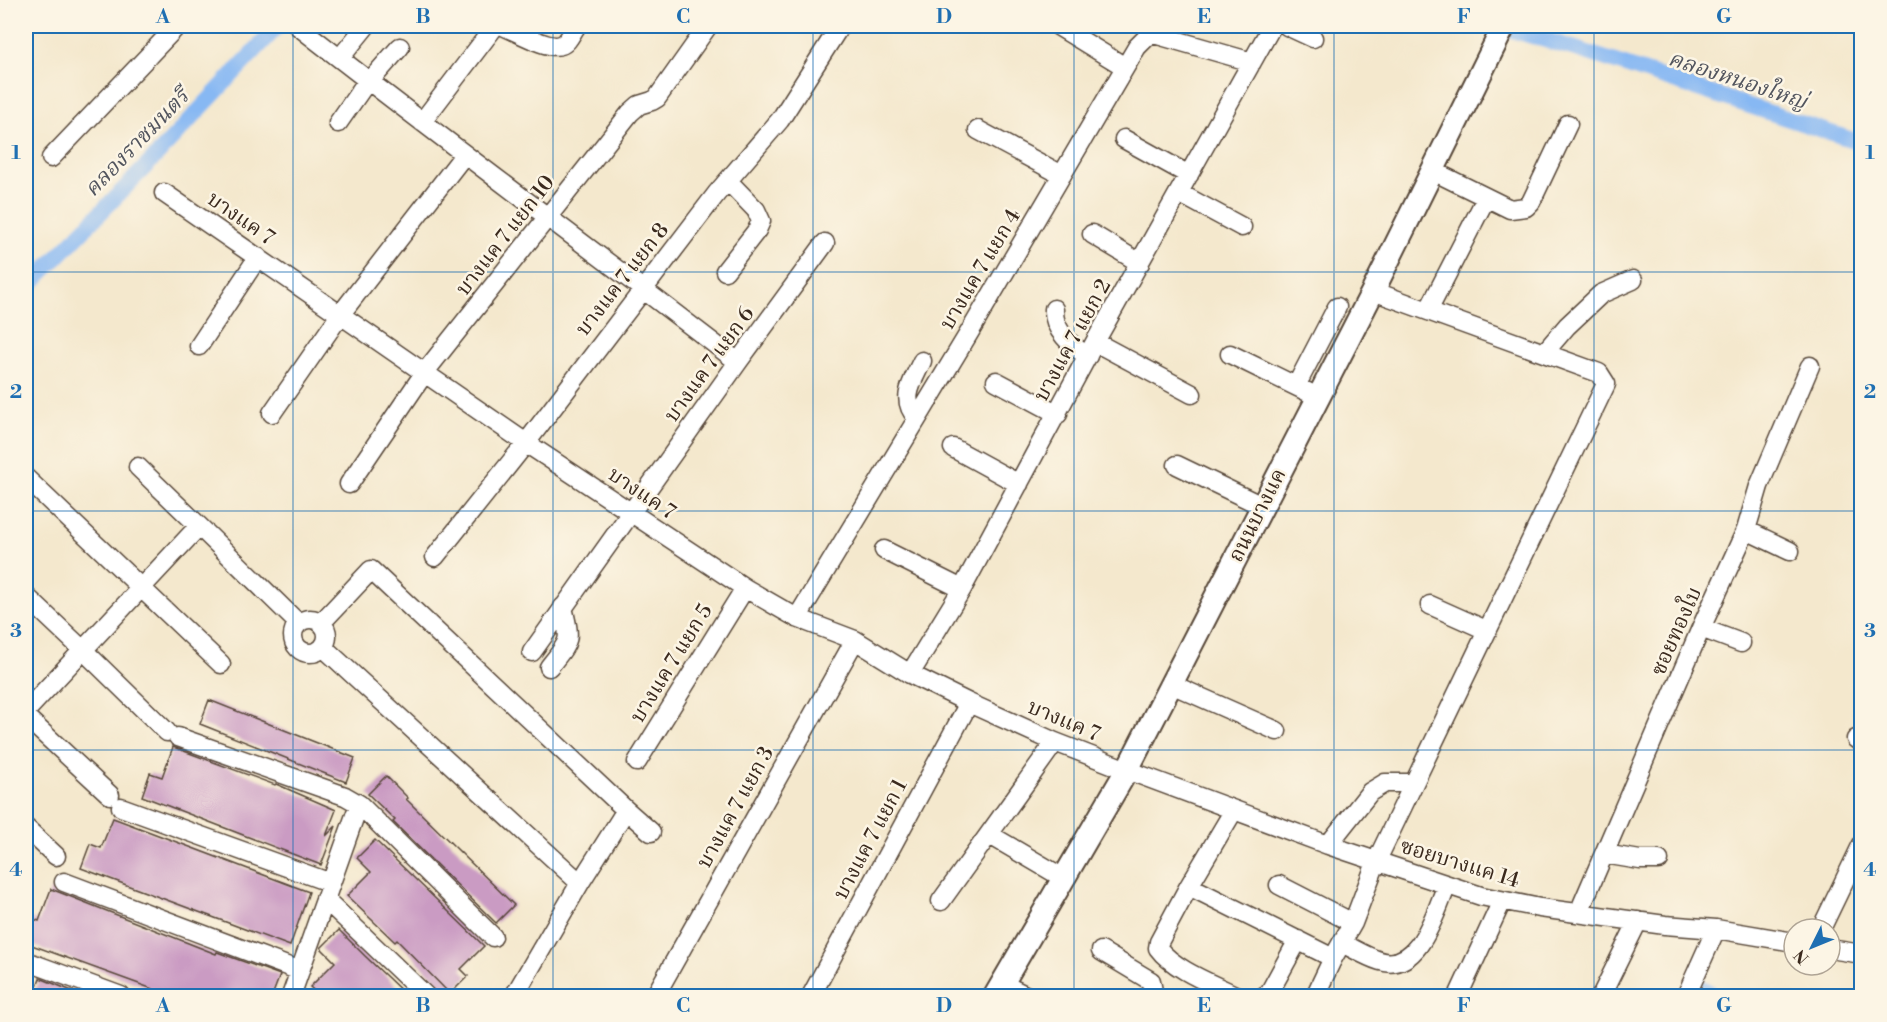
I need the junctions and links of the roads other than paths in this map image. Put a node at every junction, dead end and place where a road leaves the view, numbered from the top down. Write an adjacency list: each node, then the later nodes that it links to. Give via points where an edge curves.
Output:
1 (177, 26): 25 (street)
2 (495, 26): 19 (street)
3 (503, 26): 11 (street, via 558,46 566,42)
4 (708, 26): 33 (street, บางแค 7 แยก 10, via 657,98 630,113)
5 (840, 26): 29 (street, บางแค 7 แยก 8, via 780,120)
6 (1058, 26): 17 (street)
7 (1272, 26): 16 (street, บางแค 7 แยก 2)
8 (1287, 26): 13 (street)
9 (1504, 26): 26 (main road, ถนนบางแค)
10 (299, 27): 15 (street)
11 (576, 27)
12 (358, 28): 15 (street)
13 (1313, 38)
14 (400, 47): 18 (street)
15 (340, 58): 18 (street)
16 (1252, 62): 17 (street, บางแค 7 แยก 4, via 1154,34 1141,42); 28 (street, บางแค 7 แยก 2)
17 (1125, 67): 27 (street, บางแค 7 แยก 4)
18 (369, 81): 19 (street); 20 (street)
19 (422, 122): 24 (street)
20 (338, 123)
21 (1568, 124): 32 (street, via 1526,207 1510,209)
22 (978, 130): 27 (street)
23 (1124, 138): 28 (street)
24 (464, 155): 33 (street); 46 (street)
25 (51, 158)
26 (1433, 171): 32 (street); 42 (main road, ถนนบางแค)
27 (1062, 175): 61 (street, บางแค 7 แยก 4)
28 (1189, 175): 31 (street, บางแค 7 แยก 2)
29 (728, 181): 39 (street, via 756,210 761,222); 41 (street, บางแค 7 แยก 8)
30 (164, 193): 37 (street, บางแค 7)
31 (1179, 193): 34 (street); 38 (street, บางแค 7 แยก 2)
32 (1486, 198): 45 (street)
33 (548, 217): 41 (street); 54 (street, บางแค 7 แยก 10)
34 (1242, 227)
35 (1092, 234): 38 (street)
36 (825, 243): 52 (street, บางแค 7 แยก 6)
37 (258, 257): 46 (street, บางแค 7); 47 (street)
38 (1140, 263): 48 (street, บางแค 7 แยก 2)
39 (725, 271)
40 (1633, 280): 49 (street, via 1601,294)
41 (643, 288): 52 (street); 62 (street, บางแค 7 แยก 8)
42 (1373, 291): 45 (street); 58 (main road, ถนนบางแค)
43 (1337, 306): 56 (street)
44 (1054, 309): 48 (street, via 1063,335 1078,350)
45 (1428, 311): 49 (street)
46 (340, 315): 54 (street, บางแค 7); 59 (street)
47 (199, 346)
48 (1092, 349): 57 (street); 60 (street, บางแค 7 แยก 2)
49 (1544, 353): 86 (street, via 1599,373 1606,384)
50 (1230, 354): 56 (street)
51 (922, 361): 61 (street, via 908,397 910,411)
52 (738, 362): 70 (street, บางแค 7 แยก 6)
53 (1810, 366): 72 (street, ซอยทองใบ, via 1759,486)
54 (424, 372): 62 (street, บางแค 7); 67 (street, บางแค 7 แยก 10)
55 (996, 381): 60 (street)
56 (1296, 386): 58 (street)
57 (1192, 394)
58 (1318, 397): 69 (main road, ถนนบางแค)
59 (272, 413)
60 (1058, 414): 68 (street, บางแค 7 แยก 2)
61 (917, 418): 82 (street, บางแค 7 แยก 4)
62 (526, 442): 70 (street, บางแค 7); 75 (street, บางแค 7 แยก 8)
63 (953, 448): 68 (street)
64 (1177, 465): 69 (street)
65 (138, 466): 71 (street)
66 (26, 478): 77 (street)
67 (349, 484)
68 (1019, 484): 78 (street, บางแค 7 แยก 2)
69 (1262, 506): 95 (main road, ถนนบางแค)
70 (630, 513): 76 (street, บางแค 7); 81 (street, บางแค 7 แยก 6)
71 (199, 526): 77 (street); 83 (street)
72 (1746, 530): 74 (street); 85 (street, ซอยทองใบ)
73 (884, 550): 78 (street)
74 (1790, 551)
75 (435, 557)
76 (745, 588): 82 (street, บางแค 7); 101 (street, บางแค 7 แยก 5)
77 (142, 589): 90 (street); 92 (street)
78 (962, 589): 94 (street, บางแค 7 แยก 2)
79 (26, 596): 90 (street)
80 (1431, 605): 86 (street)
81 (563, 607): 91 (street, บางแค 7 แยก 6); 93 (street, via 569,637)
82 (797, 618): 87 (street, บางแค 7)
83 (298, 623): 84 (street, via 312,619); 89 (street, via 293,638 302,651 313,652)
84 (321, 623): 89 (street, via 327,638); 105 (street, via 371,570)
85 (1701, 628): 88 (street); 112 (street, ซอยทองใบ)
86 (1486, 630): 103 (street)
87 (855, 640): 94 (street, บางแค 7); 144 (street, บางแค 7 แยก 3)
88 (1741, 643)
89 (322, 647): 118 (street)
90 (83, 650): 97 (street); 104 (street, via 172,734)
91 (532, 652)
92 (221, 664)
93 (549, 667)
94 (910, 674): 96 (street, บางแค 7)
95 (1172, 684): 99 (street); 102 (main road, ถนนบางแค)
96 (969, 703): 100 (street, บางแค 7); 145 (street, บางแค 7 แยก 1)
97 (26, 711)
98 (26, 717): 122 (street, via 115,801)
99 (1277, 731)
100 (1055, 742): 102 (street, บางแค 7); 109 (street)
101 (636, 762)
102 (1127, 770): 106 (street, ซอยบางแค 14); 116 (main road, ถนนบางแค)
103 (1413, 783): 111 (street, via 1385,783 1370,792); 114 (street)
104 (359, 804): 122 (street); 130 (street)
105 (626, 810): 108 (street); 118 (street)
106 (1234, 810): 111 (street, ซอยบางแค 14); 119 (street)
107 (26, 828): 113 (street)
108 (651, 832)
109 (990, 835): 116 (street); 123 (street)
110 (1862, 844): 126 (street)
111 (1328, 845): 114 (street, ซอยบางแค 14)
112 (1604, 854): 115 (street); 125 (street, ซอยทองใบ)
113 (56, 856)
114 (1377, 860): 121 (street, ซอยบางแค 14); 128 (street)
115 (1659, 860)
116 (1065, 879): 139 (main road, ถนนบางแค)
117 (64, 882): 138 (street)
118 (580, 883): 143 (street)
119 (1189, 885): 131 (street); 148 (street, via 1158,948 1187,971)
120 (1279, 885): 128 (street)
121 (1446, 885): 124 (street, ซอยบางแค 14); 133 (street, via 1424,938 1411,956 1400,963)
122 (328, 891): 138 (street); 142 (street)
123 (941, 901)
124 (1502, 901): 125 (street, ซอยบางแค 14); 151 (street)
125 (1579, 912): 127 (street, ซอยบางแค 14)
126 (1827, 917)
127 (1638, 921): 129 (street, ซอยบางแค 14); 152 (street)
128 (1353, 923): 133 (street)
129 (1716, 929): 132 (street, ซอยบางแค 14); 153 (street)
130 (493, 938)
131 (1298, 940): 133 (street); 149 (street)
132 (1782, 940)
133 (1338, 950): 150 (street)
134 (1101, 951): 147 (street, via 1151,981)
135 (1842, 951): 136 (street)
136 (1862, 954)
137 (26, 961): 141 (street)
138 (300, 971): 140 (street)
139 (999, 990): 146 (street)
140 (294, 995)
141 (121, 996)
142 (426, 996)
143 (514, 996)
144 (655, 996)
145 (811, 996)
146 (1027, 996)
147 (1150, 996)
148 (1237, 996)
149 (1264, 996)
150 (1316, 996)
151 (1458, 996)
152 (1601, 996)
153 (1686, 996)

